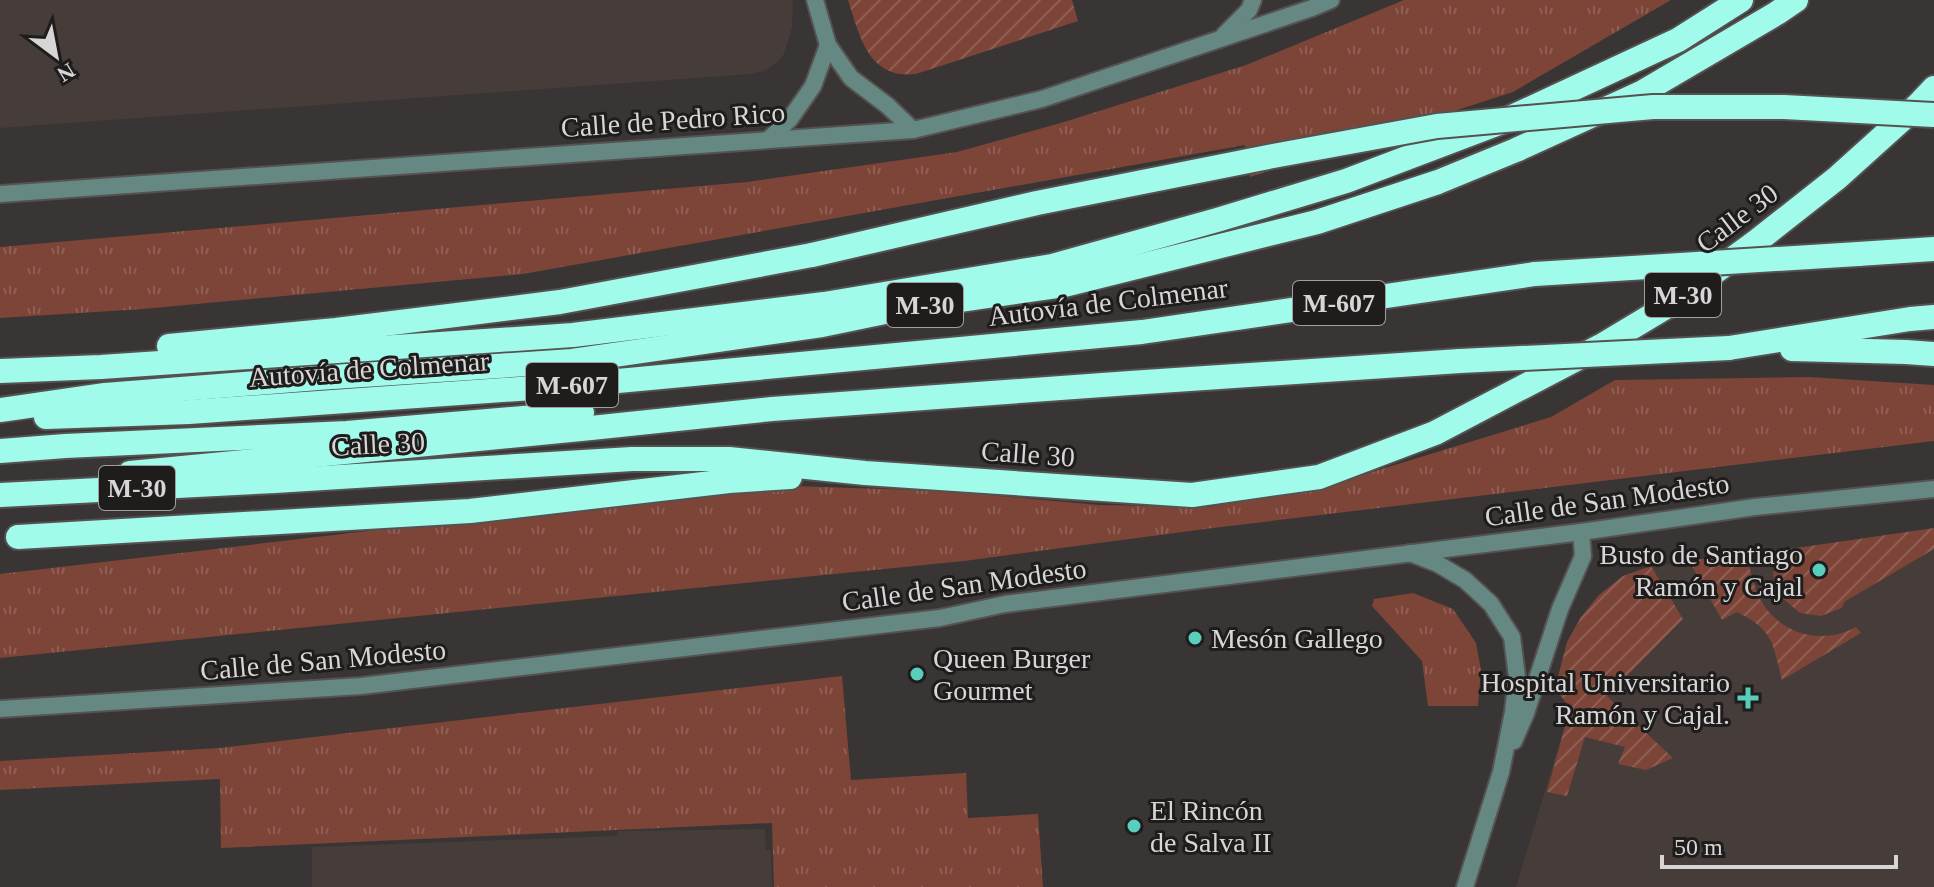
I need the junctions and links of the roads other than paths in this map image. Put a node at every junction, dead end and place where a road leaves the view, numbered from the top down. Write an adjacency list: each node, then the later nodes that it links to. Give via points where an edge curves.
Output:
1 (815, 0): 8 (street)
2 (1253, 0): 7 (street)
3 (1331, 0): 6 (street, Calle de Pedro Rico)
4 (1741, 0): 19 (highway, via 1678,40 1499,123 1346,181 1052,266 824,304 573,335)
5 (1796, 0): 21 (highway, M-30, via 1641,93 1438,182 1317,222 1064,285 572,361 105,395)
6 (1309, 4): 7 (street, Calle de Pedro Rico)
7 (1220, 39): 11 (street, Calle de Pedro Rico, via 1042,99)
8 (828, 45): 11 (street, via 851,78); 12 (street, via 813,86)
9 (1934, 88): 24 (highway, Calle 30 / M-30, via 1837,178 1671,304 1435,433 1319,477 1192,495)
10 (1934, 115): 18 (highway, bridge, via 1653,107 1437,126 560,302)
11 (913, 130): 12 (street, Calle de Pedro Rico)
12 (769, 139): 13 (street, Calle de Pedro Rico)
13 (0, 194)
14 (1934, 249): 22 (highway, Autovía de Colmenar / M-607, bridge, via 1535,274 1142,332 544,387 189,412)
15 (1934, 317): 16 (highway, M-607)
16 (1729, 348): 17 (highway); 20 (highway, M-607, bridge, via 1460,361)
17 (1934, 354)
18 (0, 365)
19 (0, 371)
20 (772, 409): 23 (highway, via 617,409 347,433); 25 (highway, M-607)
21 (0, 410)
22 (0, 419)
23 (0, 451)
24 (865, 473): 27 (highway, Calle 30 / M-30, via 729,459 632,459); 29 (highway, via 729,481 470,511)
25 (0, 487)
26 (1934, 489): 28 (street, Calle de San Modesto)
27 (0, 495)
28 (1581, 532): 30 (street, Calle de San Modesto); 32 (street, via 1583,556)
29 (18, 537)
30 (1408, 552): 31 (street, Calle de San Modesto, via 987,606 940,618 361,686); 32 (street, via 1465,580 1491,604 1512,637 1517,677)
31 (0, 709)
32 (1501, 772): 33 (street)
33 (1465, 887)

